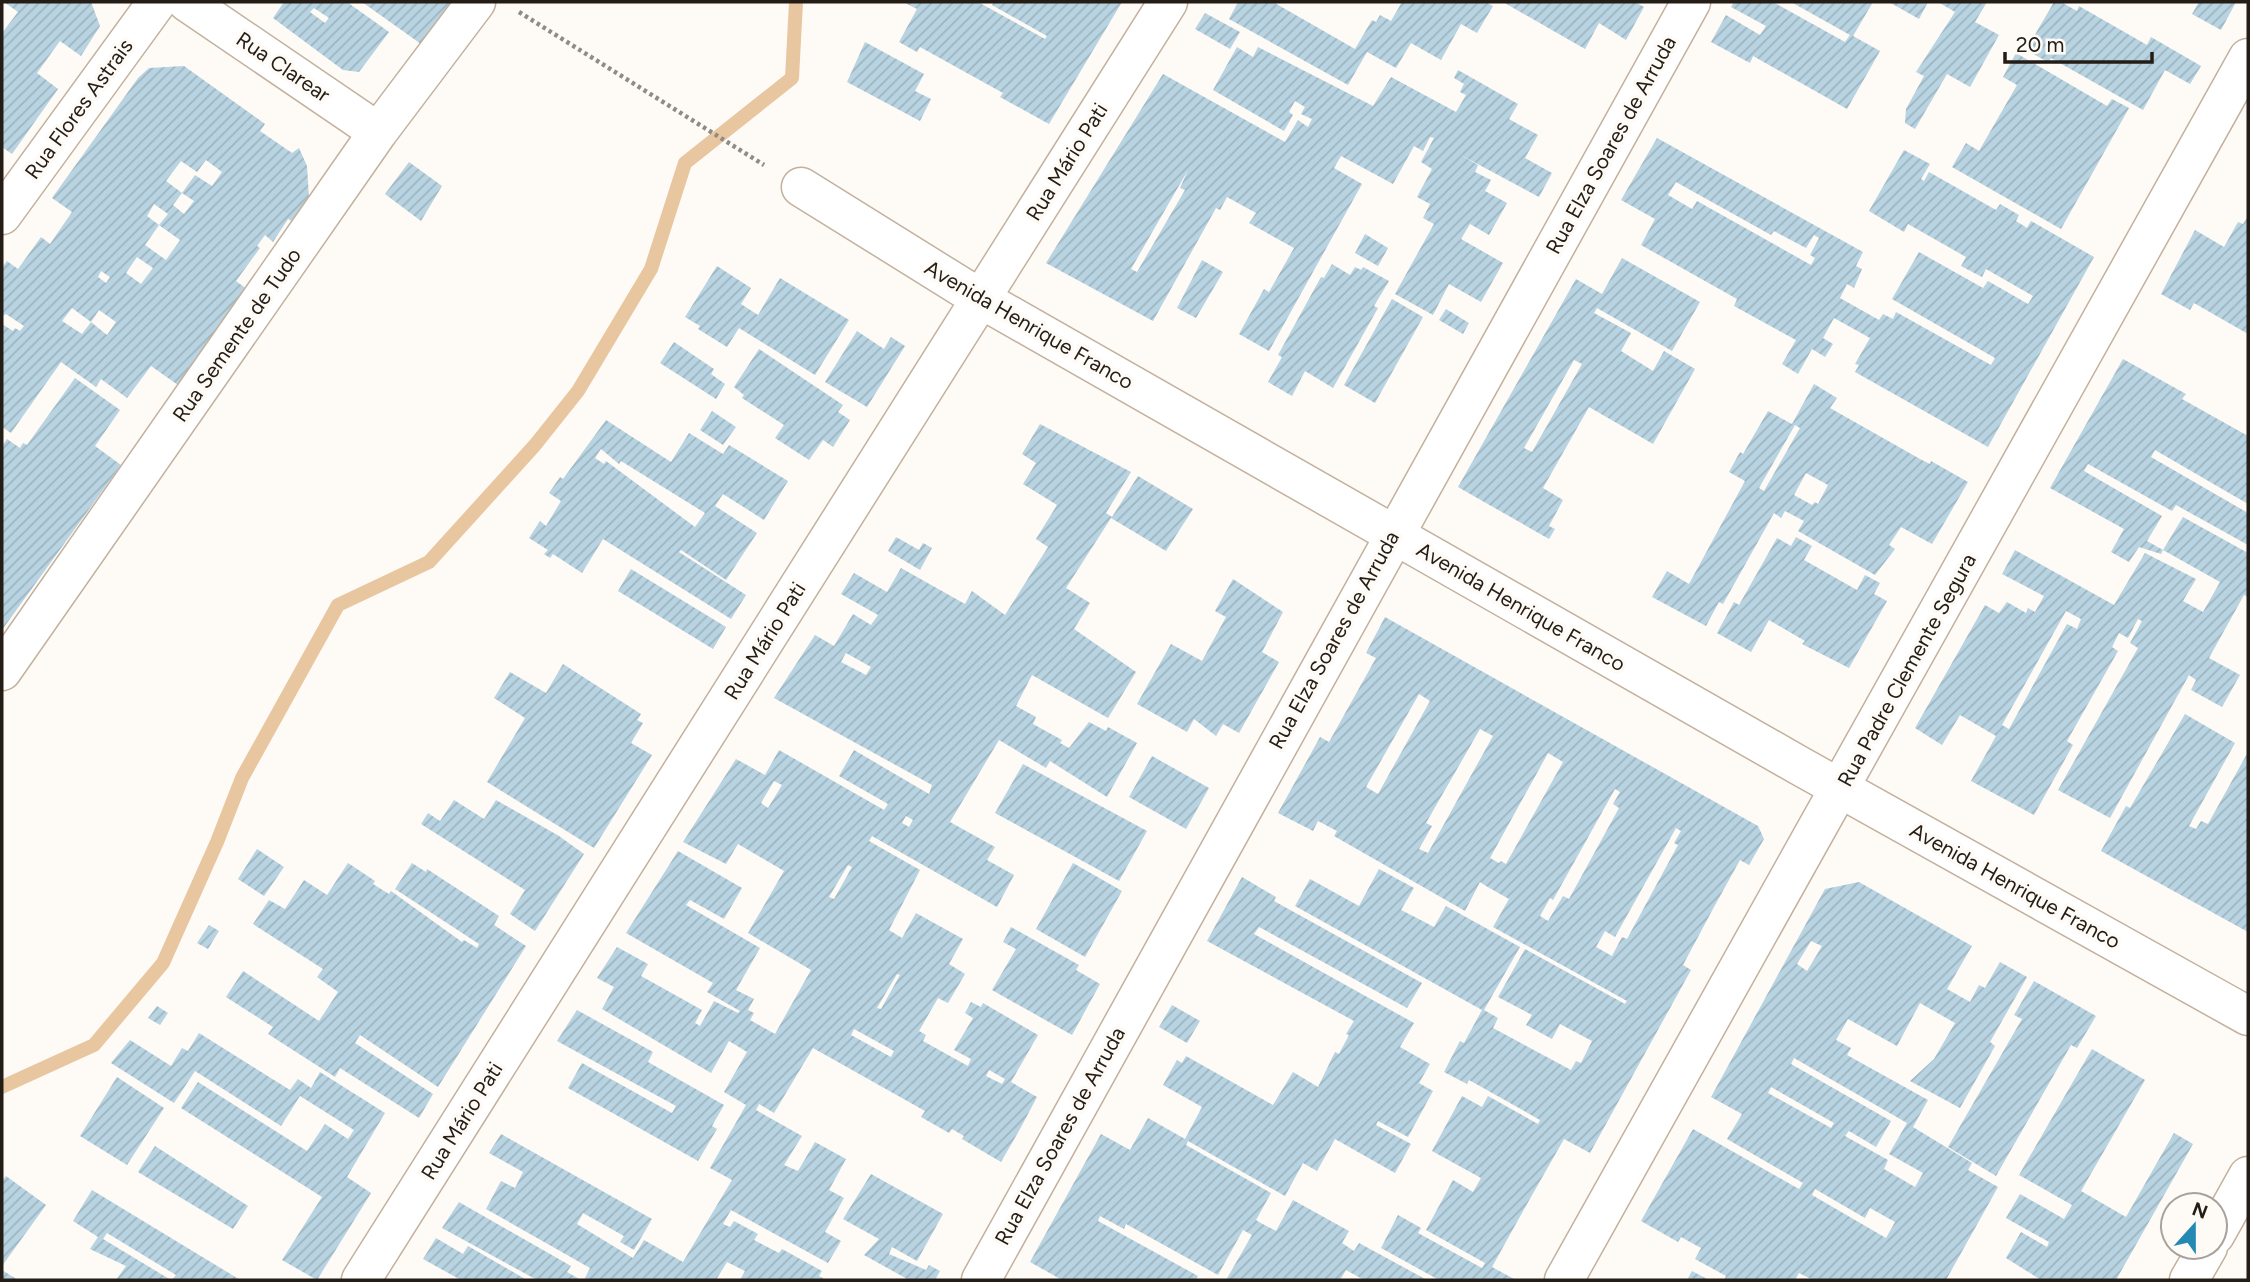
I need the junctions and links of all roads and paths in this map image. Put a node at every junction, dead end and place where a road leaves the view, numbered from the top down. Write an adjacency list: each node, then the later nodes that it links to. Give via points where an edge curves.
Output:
1 (156, 2): 10 (street, Rua Flores Astrais)
2 (187, 2): 8 (street, Rua Clarear)
3 (476, 2): 8 (street, Rua Semente de Tudo)
4 (1168, 2): 11 (street, Rua Mário Pati)
5 (1691, 2): 12 (street, Rua Elza Soares de Arruda)
6 (513, 9): 9 (path)
7 (2248, 58): 14 (street, Rua Padre Clemente Segura)
8 (378, 132): 13 (street, Rua Semente de Tudo)
9 (801, 187): 11 (street, Avenida Henrique Franco)
10 (2, 215)
11 (981, 299): 12 (street, Avenida Henrique Franco); 19 (street, Rua Mário Pati)
12 (1393, 534): 14 (street, Avenida Henrique Franco); 20 (street, Rua Elza Soares de Arruda)
13 (2, 671)
14 (1840, 789): 15 (street, Avenida Henrique Franco); 21 (street, Rua Padre Clemente Segura)
15 (2248, 1016)
16 (2248, 1176): 17 (street)
17 (2229, 1210)
18 (2200, 1261): 22 (street)
19 (361, 1280)
20 (981, 1280)
21 (1564, 1280)
22 (2189, 1280)

